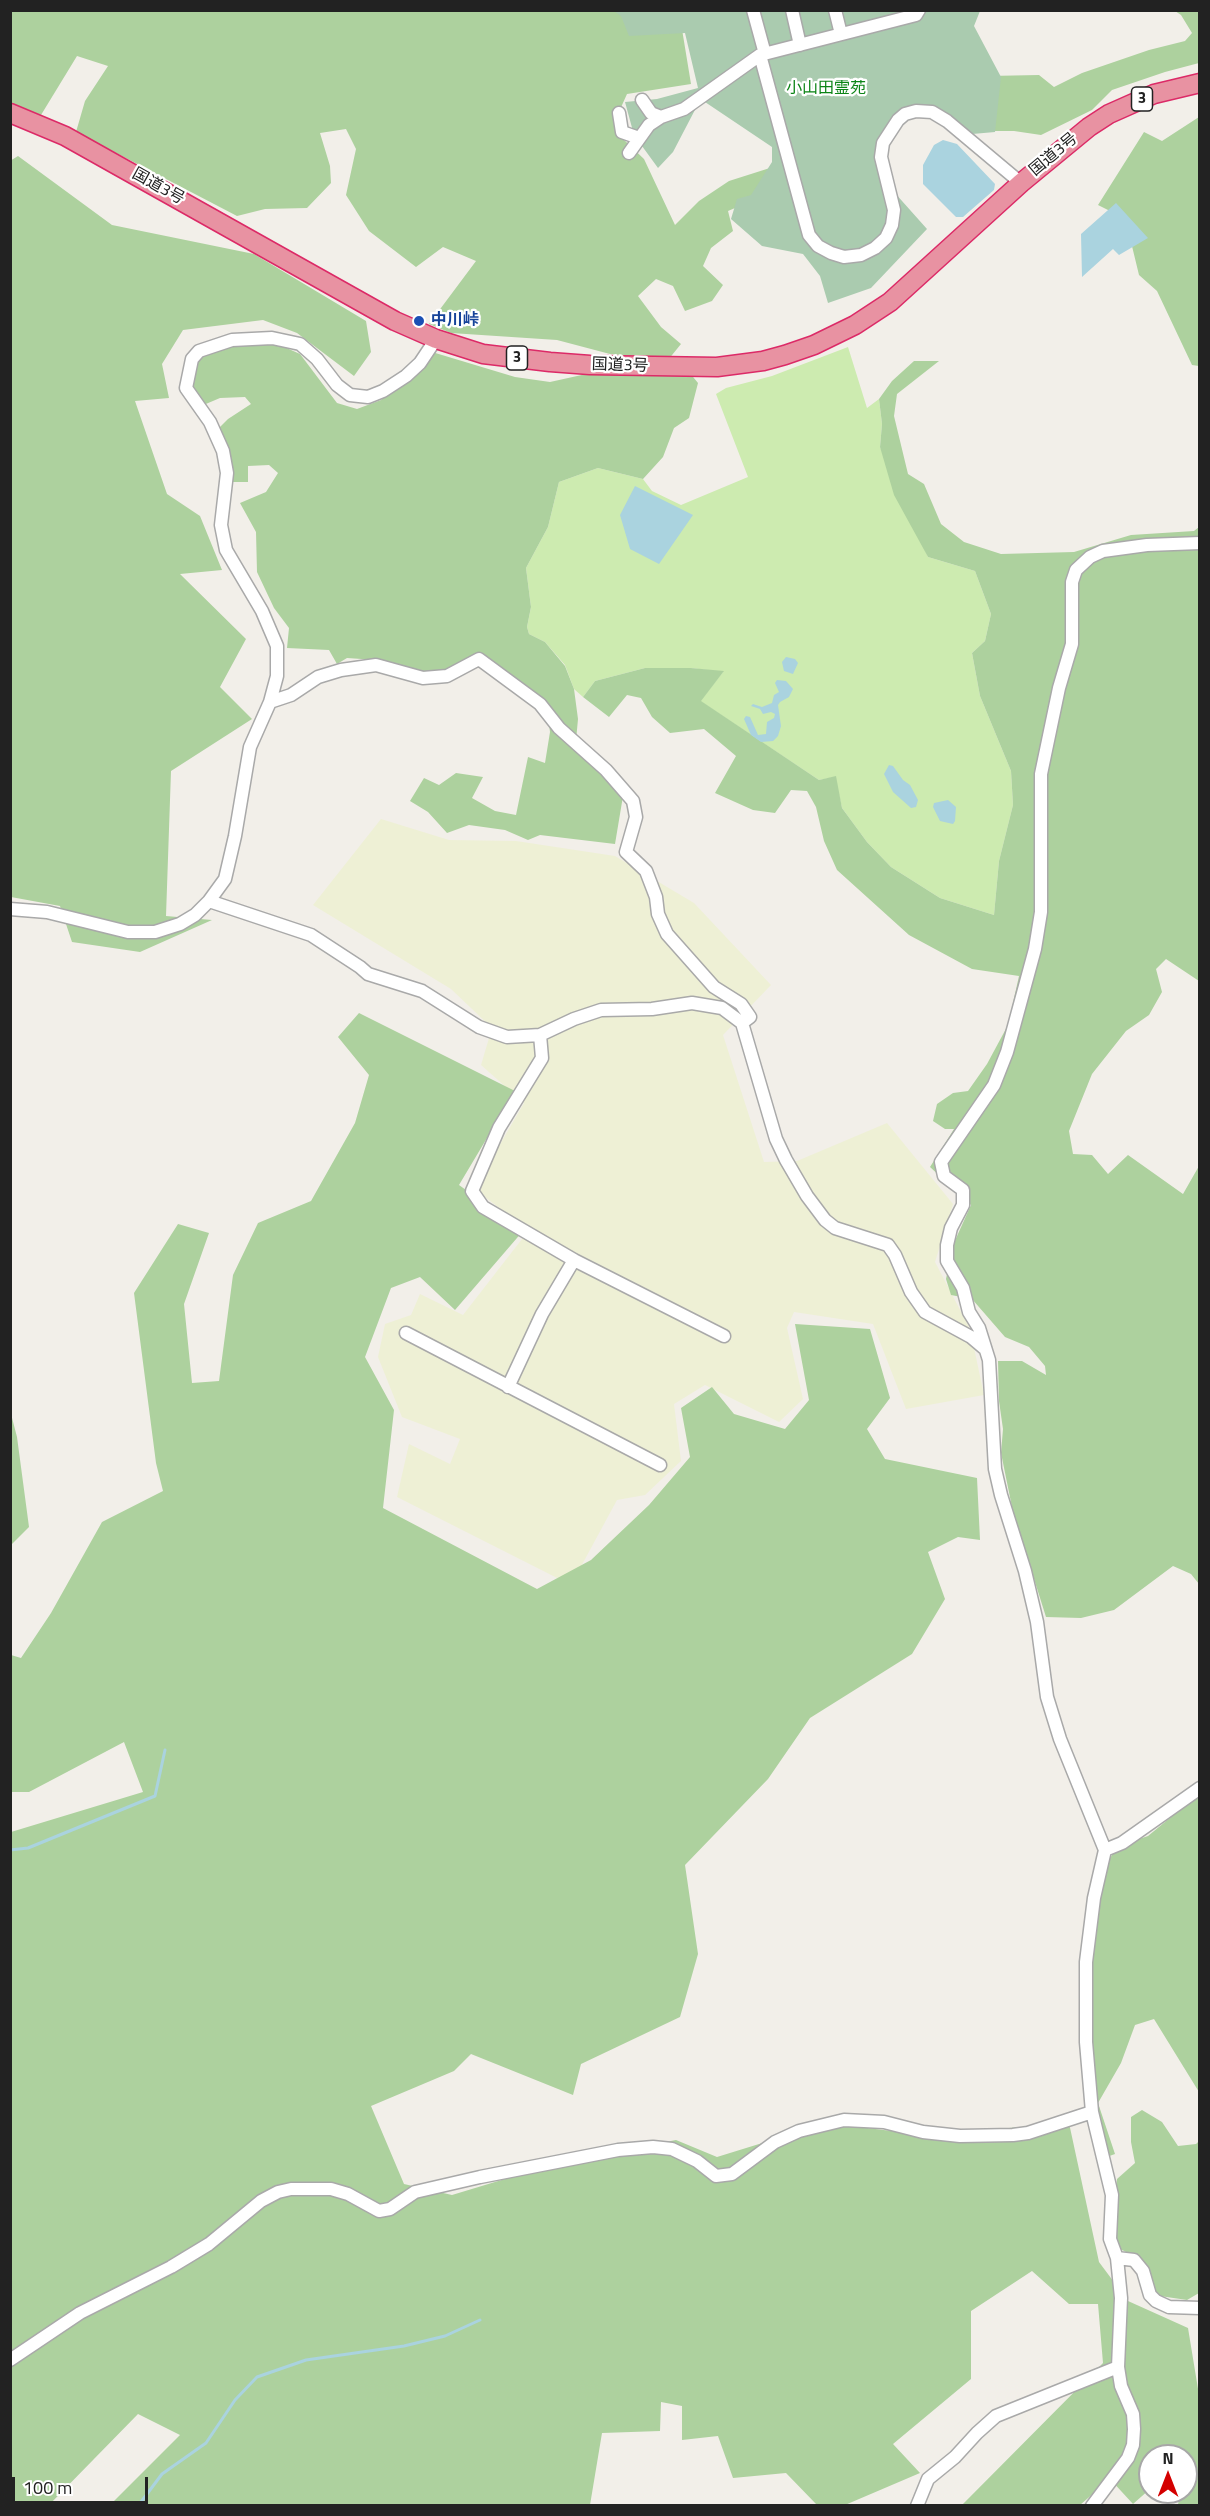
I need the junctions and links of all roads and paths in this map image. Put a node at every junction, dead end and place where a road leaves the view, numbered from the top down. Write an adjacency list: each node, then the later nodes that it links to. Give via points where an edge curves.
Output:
1 (753, 10): 7 (street)
2 (792, 10): 6 (street)
3 (835, 10): 5 (street)
4 (919, 10): 5 (street, via 916,15)
5 (841, 34): 6 (street)
6 (800, 45): 7 (street)
7 (763, 54): 12 (street, via 684,109); 15 (street, via 804,222 818,246 831,254 861,255 886,238 894,210 881,149 885,136 905,114 932,112)
8 (1200, 83): 15 (highway, 国道3号 / 3, via 1154,94 1109,114)
9 (642, 100): 12 (street, via 651,113)
10 (10, 113): 16 (highway, 国道3号 / 3, via 65,136 395,321)
11 (619, 113): 13 (street, via 622,132)
12 (661, 117): 13 (street)
13 (639, 138): 14 (street)
14 (629, 153)
15 (1021, 183): 16 (highway, 国道3号 / 3, via 890,302 814,345 763,361 717,367 590,365 483,354)
16 (436, 339): 18 (street, via 406,376 368,397 350,395 300,344 272,338 232,340 199,351 192,358 186,388 210,422 227,472 221,525 226,550 262,611 277,646 277,676)
17 (1200, 543): 26 (street, via 1103,552 1090,557 1076,570 1072,582 1072,644 1041,774 1041,912 1035,949 994,1085 941,1161 944,1176 963,1190 963,1205 947,1245 947,1261 963,1288)
18 (270, 702): 19 (street, via 250,747 225,879); 21 (street, via 291,695 318,677 341,670 376,665 423,678 447,676 478,659 540,704 633,801 636,817 626,852 646,871 667,934 714,987 741,1004 750,1017)
19 (209, 901): 20 (street, via 187,920 155,932 128,932 47,912); 22 (street, via 312,935 368,974 422,992 488,1032 517,1038)
20 (10, 909)
21 (741, 1023): 22 (street, via 722,1008 692,1003 601,1010); 26 (street, via 776,1139 819,1212 834,1228 888,1245 925,1312)
22 (540, 1035): 23 (street, via 542,1058 499,1128 472,1191 483,1207)
23 (574, 1260): 25 (street); 27 (street, via 542,1314)
24 (406, 1333): 27 (street)
25 (724, 1336)
26 (984, 1348): 30 (street, via 991,1369 995,1469 1037,1622 1047,1697)
27 (508, 1388): 28 (street)
28 (660, 1465)
29 (1200, 1788): 30 (street, via 1122,1843)
30 (1105, 1850): 31 (street, via 1086,1962 1086,2042)
31 (1092, 2112): 32 (street, via 1112,2195 1110,2239); 34 (street, via 1013,2135 960,2136 884,2122 844,2120 799,2131 775,2142 732,2174 716,2176 672,2149 618,2150 415,2192 390,2209 378,2211 332,2189 291,2189 261,2201 209,2244 80,2313)
32 (1117, 2258): 33 (street, via 1134,2260 1156,2301 1169,2307); 35 (street, via 1121,2298)
33 (1200, 2308)
34 (10, 2360)
35 (1118, 2367): 36 (street, via 996,2416 932,2475); 37 (street, via 1120,2386 1133,2414 1133,2445 1121,2468)
36 (917, 2505)
37 (1092, 2505)

